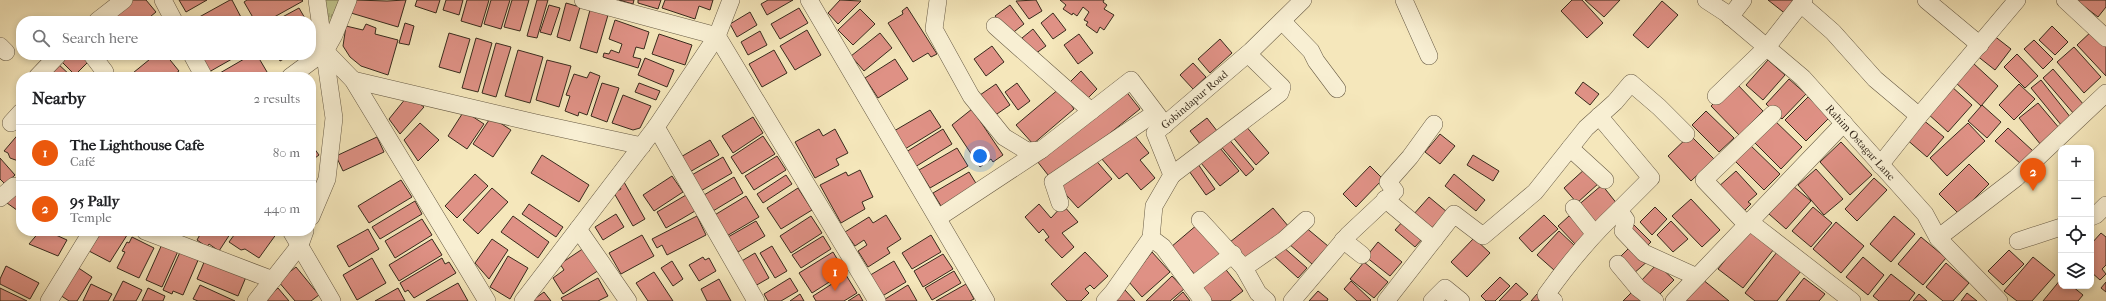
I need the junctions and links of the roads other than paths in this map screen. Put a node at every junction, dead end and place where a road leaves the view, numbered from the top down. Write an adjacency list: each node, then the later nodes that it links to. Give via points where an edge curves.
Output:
1 (124, 0): 17 (street)
2 (163, 0): 18 (street)
3 (316, 0): 26 (street)
4 (348, 0): 26 (street)
5 (582, 0): 22 (street)
6 (731, 0): 22 (street)
7 (810, 0): 64 (street)
8 (938, 0): 53 (street, via 934,29 971,96 1004,137 1027,151)
9 (1303, 0): 20 (street, Gobindapur Road)
10 (1404, 0): 28 (street)
11 (1707, 0): 19 (street, Rahim Ostagar Lane)
12 (1743, 0): 19 (street)
13 (1926, 0): 24 (street)
14 (2017, 0): 24 (street)
15 (2064, 0): 23 (street)
16 (1802, 2): 25 (street); 45 (street, via 1833,32 1874,79)
17 (103, 16)
18 (171, 16)
19 (1730, 17): 25 (street, Rahim Ostagar Lane)
20 (1282, 20): 27 (street, Gobindapur Road); 39 (street, via 1311,51)
21 (995, 26): 42 (street)
22 (717, 36): 49 (street); 93 (street)
23 (2106, 38)
24 (1980, 45): 45 (street)
25 (1766, 47): 41 (street); 47 (street, Rahim Ostagar Lane, via 1803,78)
26 (325, 51): 29 (street); 38 (street); 61 (street, via 334,118 327,179)
27 (1248, 54): 46 (street, Gobindapur Road); 55 (street, via 1282,87 1280,93)
28 (1428, 56)
29 (316, 58)
30 (53, 60): 34 (street)
31 (96, 60): 35 (street)
32 (195, 60): 36 (street)
33 (313, 60): 37 (street)
34 (42, 72)
35 (105, 72)
36 (201, 72)
37 (297, 72)
38 (353, 80): 51 (street); 89 (street)
39 (1337, 90)
40 (2106, 93): 75 (street, via 2016,178)
41 (1716, 96)
42 (1091, 111): 46 (street, via 1131,80); 53 (street)
43 (1773, 114): 67 (street, via 1704,180)
44 (1599, 116): 50 (street, via 1631,83 1659,106); 52 (street); 63 (street, via 1651,178)
45 (1919, 116): 54 (street)
46 (1160, 119): 55 (street, Gobindapur Road, via 1155,133); 60 (street, via 1054,182)
47 (1844, 123): 54 (street, Rahim Ostagar Lane); 67 (street)
48 (1434, 124): 59 (street, via 1388,182 1395,191)
49 (656, 127): 51 (street); 92 (street)
50 (1686, 134)
51 (642, 146): 69 (street)
52 (1570, 148): 56 (street); 77 (street, via 1535,192 1483,236 1454,214)
53 (1041, 150): 64 (street)
54 (1880, 165): 75 (street, Rahim Ostagar Lane, via 1925,214)
55 (1172, 175): 74 (street, via 1154,206)
56 (1605, 180)
57 (16, 187): 58 (street)
58 (0, 198)
59 (1385, 199): 76 (street); 77 (street)
60 (1060, 203)
61 (316, 205)
62 (1574, 208): 70 (street)
63 (1619, 210): 70 (street); 83 (street, via 1626,220 1623,231 1644,253)
64 (938, 218): 94 (street)
65 (1200, 220): 79 (street)
66 (1306, 220): 82 (street, via 1284,240)
67 (1749, 223): 83 (street); 105 (street)
68 (2058, 228): 78 (street)
69 (578, 229): 90 (street); 91 (street)
70 (1594, 233): 102 (street, via 1546,295)
71 (89, 236): 86 (street)
72 (158, 236): 84 (street)
73 (299, 236): 84 (street); 88 (street)
74 (1151, 238): 85 (street, via 1163,247); 95 (street)
75 (1938, 238): 106 (street, Rahim Ostagar Lane)
76 (1343, 240): 80 (street); 98 (street)
77 (1434, 240): 99 (street)
78 (2018, 241)
79 (1233, 254): 82 (street); 85 (street)
80 (1362, 255)
81 (1618, 264): 103 (street, via 1638,288)
82 (1244, 268): 97 (street, via 1258,293)
83 (1697, 277): 104 (street)
84 (273, 280): 87 (street)
85 (1192, 286): 96 (street)
86 (49, 301)
87 (256, 301)
88 (332, 301)
89 (487, 301)
90 (523, 301)
91 (628, 301)
92 (756, 301)
93 (877, 301)
94 (986, 301)
95 (1105, 301)
96 (1203, 301)
97 (1267, 301)
98 (1292, 301)
99 (1386, 301)
100 (1432, 301): 101 (street, via 1445,288)
101 (1461, 301)
102 (1554, 301)
103 (1655, 301)
104 (1674, 301)
105 (1852, 301)
106 (1999, 301)

